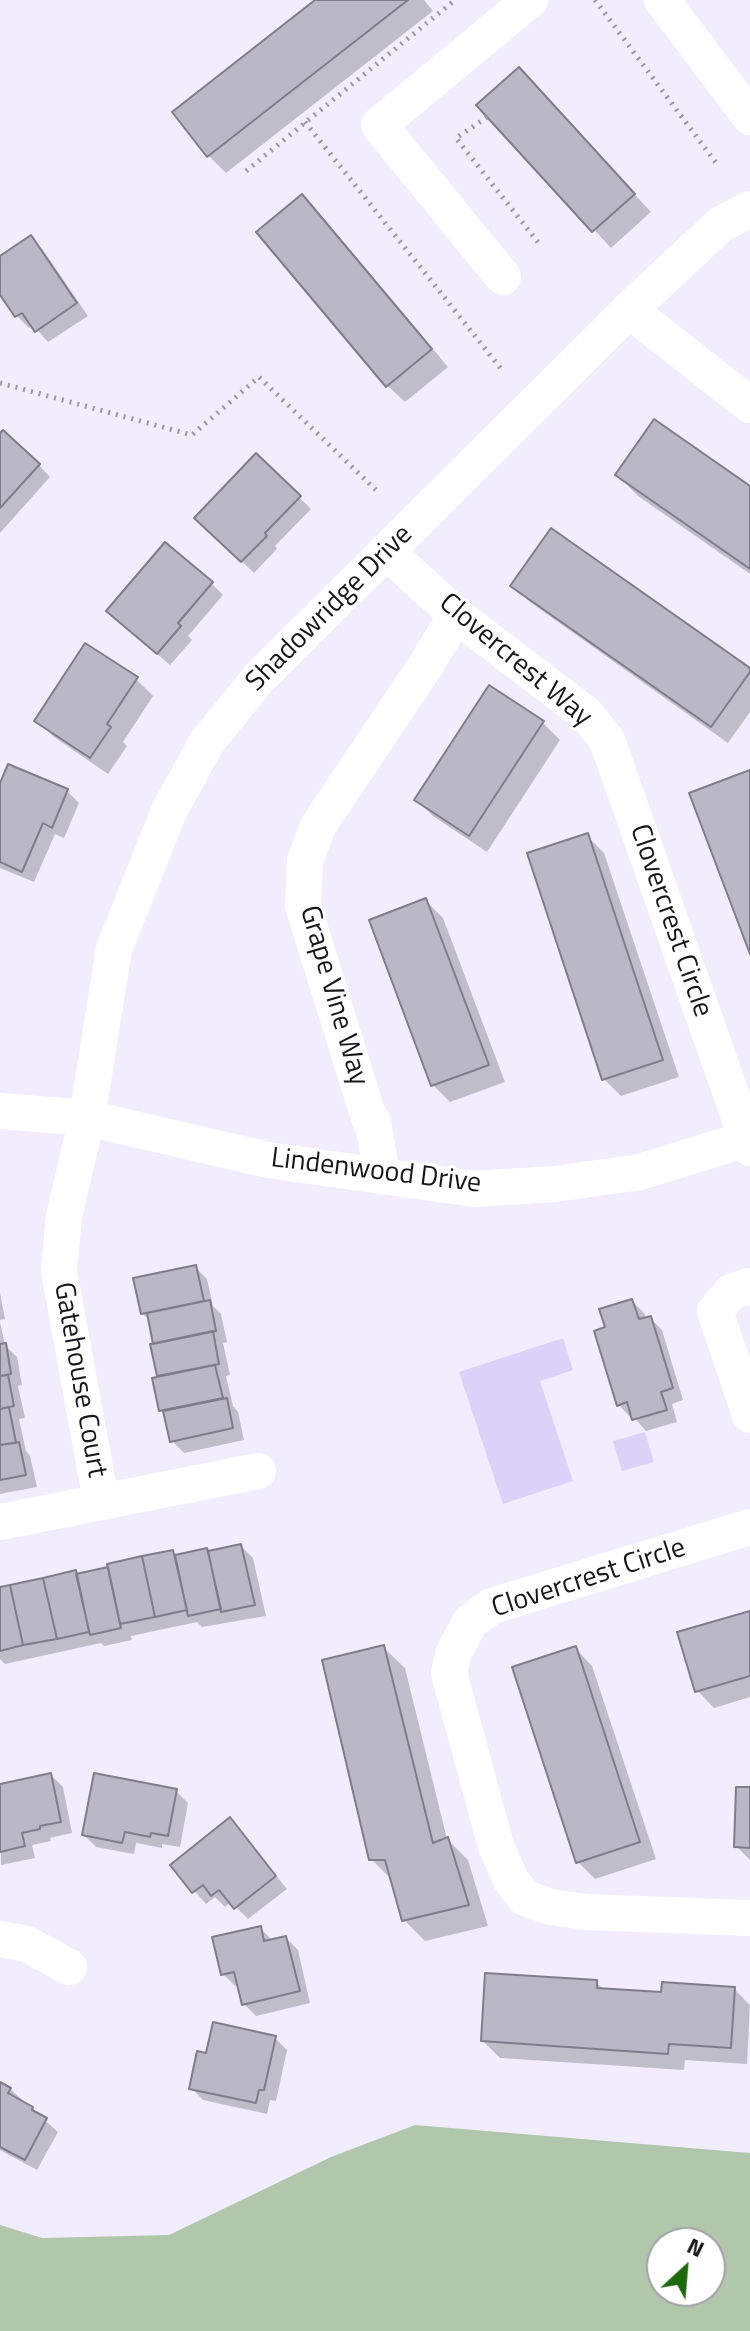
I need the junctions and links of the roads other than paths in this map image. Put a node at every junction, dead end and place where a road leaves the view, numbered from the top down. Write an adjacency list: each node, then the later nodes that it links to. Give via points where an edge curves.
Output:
1 (530, 0): 5 (street, via 379,125)
2 (662, 0): 3 (street)
3 (750, 117)
4 (750, 209): 6 (street, Shadowridge Drive, via 720,225)
5 (503, 277)
6 (629, 310): 7 (street); 8 (street, Shadowridge Drive)
7 (750, 405)
8 (386, 551): 9 (street, Clovercrest Way); 12 (street, Shadowridge Drive, via 258,679 207,742 169,811 114,949)
9 (456, 615): 10 (street, Clovercrest Way, via 586,714 607,740); 14 (street, Grape Vine Way, via 318,826 305,861 303,906 373,1122)
10 (623, 784): 13 (street, Clovercrest Circle)
11 (0, 1111): 12 (street, Lindenwood Drive)
12 (87, 1118): 14 (street, Lindenwood Drive, via 268,1160); 18 (street, Gatehouse Court, via 64,1216 59,1271)
13 (749, 1142): 14 (street, Lindenwood Drive, via 640,1172 555,1184 474,1189)
14 (382, 1177)
15 (750, 1286): 16 (street, via 731,1292 715,1311)
16 (750, 1415)
17 (258, 1471): 18 (street, Gatehouse Court)
18 (101, 1501): 19 (street, Gatehouse Court)
19 (0, 1522)
20 (750, 1527): 21 (street, Clovercrest Circle, via 492,1606 470,1622 449,1673 496,1846 525,1898 586,1912)
21 (750, 1918)
22 (0, 1939): 23 (street, via 27,1944)
23 (69, 1967)

